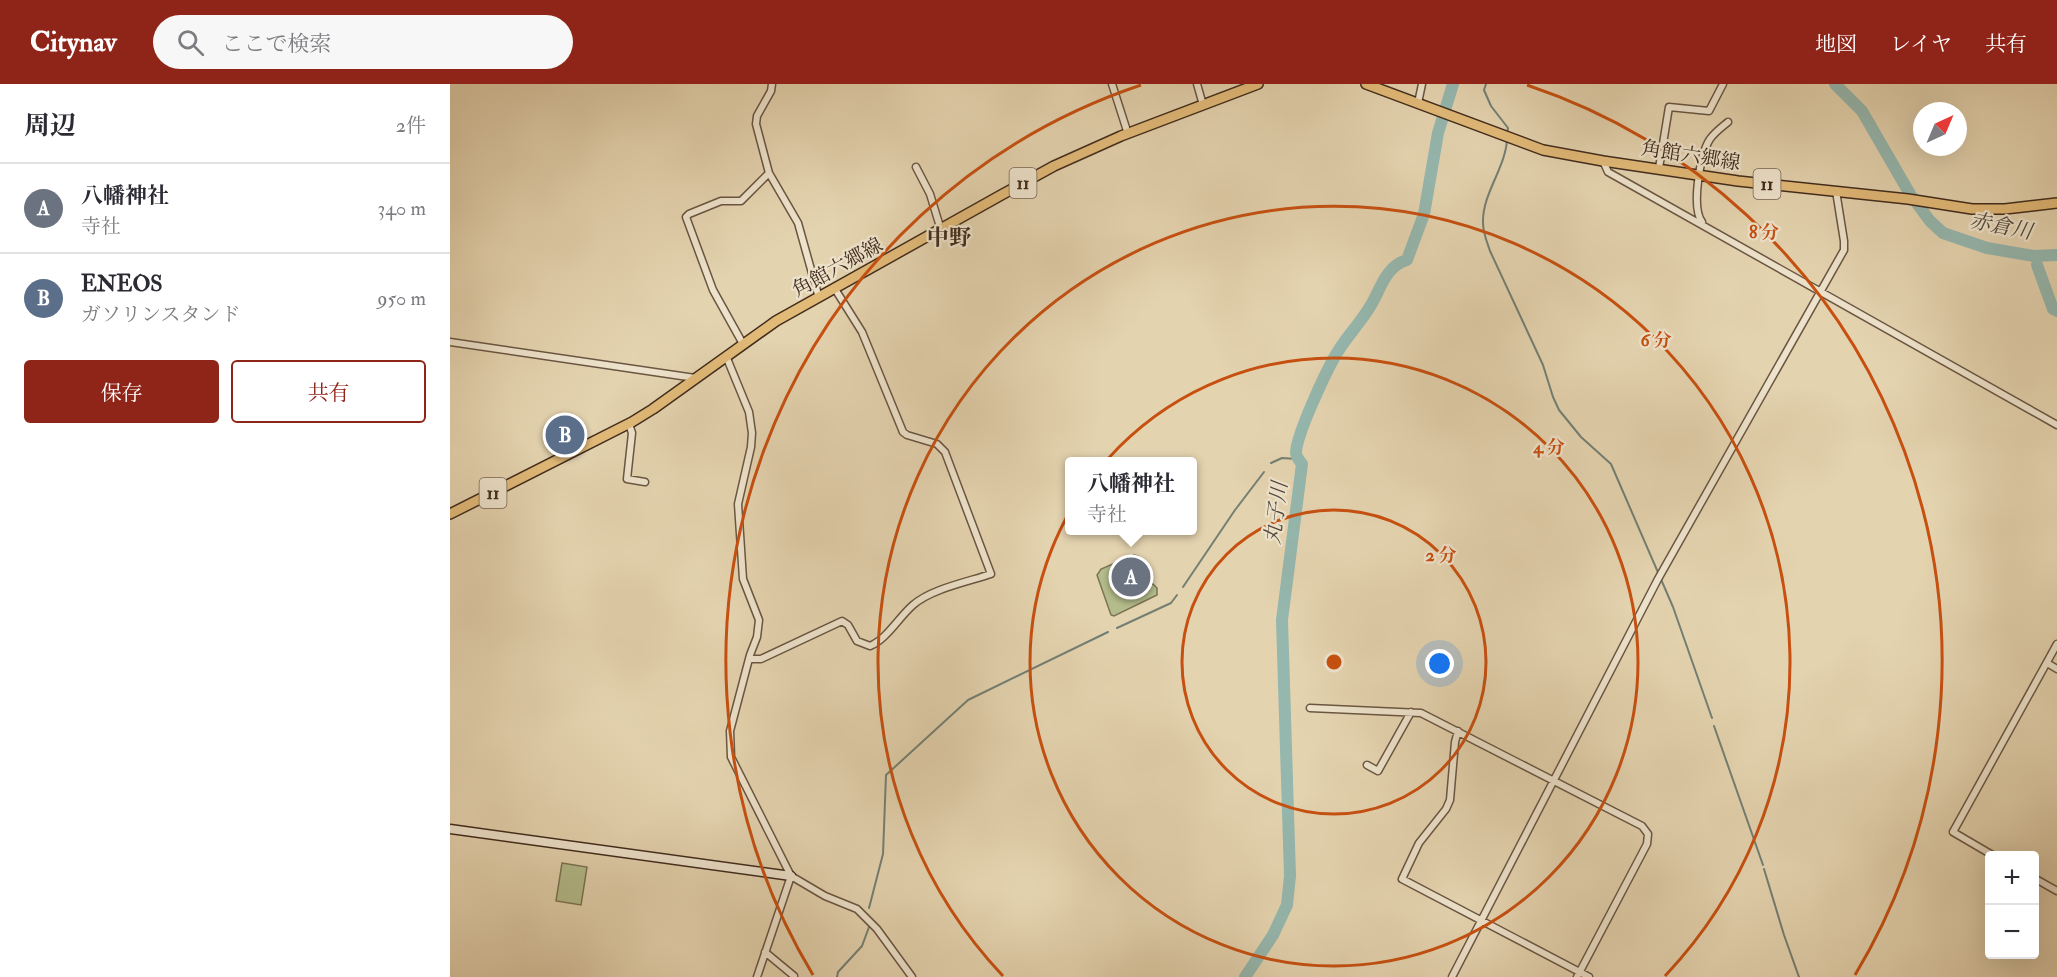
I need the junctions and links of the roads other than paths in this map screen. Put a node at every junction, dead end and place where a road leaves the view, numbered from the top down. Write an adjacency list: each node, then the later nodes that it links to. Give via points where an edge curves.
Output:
1 (772, 84): 15 (street, via 756,124)
2 (1112, 84): 11 (street)
3 (1197, 84): 9 (street)
4 (1258, 84): 9 (main road, 角館六郷線 / 11)
5 (1366, 84): 8 (main road, 角館六郷線 / 11)
6 (1422, 84): 8 (street)
7 (1723, 84): 14 (street, via 1709,111 1669,107)
8 (1418, 103): 12 (main road, 角館六郷線 / 11, via 1543,150)
9 (1203, 105): 11 (main road, 角館六郷線 / 11)
10 (1728, 122): 16 (street, via 1710,139)
11 (1128, 134): 20 (main road, 角館六郷線 / 11, via 1054,166)
12 (1603, 161): 14 (main road, 角館六郷線 / 11); 19 (street, via 1608,172)
13 (916, 167): 20 (street, via 930,194)
14 (1659, 168): 16 (main road, 角館六郷線 / 11)
15 (769, 173): 23 (street, via 798,223); 25 (street, via 741,201 721,201 686,217 713,290)
16 (1699, 176): 17 (main road, 角館六郷線 / 11); 19 (street, via 1696,211)
17 (1836, 191): 18 (main road, 角館六郷線 / 11, via 1972,209); 22 (street, via 1844,250)
18 (2057, 203)
19 (1704, 225): 22 (street)
20 (941, 230): 21 (main road, 角館六郷線 / 11)
21 (835, 289): 23 (main road, 角館六郷線 / 11); 33 (street, via 862,332 903,432 937,444 945,452 991,574 922,598 876,644 857,641 842,621 761,659)
22 (1821, 291): 29 (street); 40 (street, via 1658,579)
23 (819, 298): 25 (main road, 角館六郷線 / 11)
24 (450, 342): 27 (street)
25 (742, 344): 26 (main road, 角館六郷線 / 11)
26 (726, 356): 27 (main road, 角館六郷線 / 11); 33 (street, via 749,412 752,433 738,504 743,579 759,620)
27 (696, 378): 28 (main road, 角館六郷線 / 11)
28 (629, 424): 30 (street, via 632,433 627,479); 31 (main road, 角館六郷線 / 11)
29 (2057, 425)
30 (645, 482)
31 (450, 513)
32 (2057, 644): 34 (street)
33 (749, 659): 43 (street, via 730,731 731,758)
34 (2047, 663): 35 (street); 42 (street, via 1953,832)
35 (2057, 669)
36 (1310, 708): 37 (street)
37 (1411, 712): 38 (street); 39 (street, via 1378,771)
38 (1458, 731): 40 (street); 46 (street, via 1450,800 1419,843 1402,879)
39 (1367, 765)
40 (1554, 780): 46 (street); 48 (street, via 1637,823 1648,834 1647,844)
41 (450, 829): 43 (street)
42 (1987, 851)
43 (791, 876): 47 (street); 51 (street, via 857,909 878,929)
44 (2039, 881): 45 (street)
45 (2057, 891)
46 (1481, 921): 48 (street); 52 (street)
47 (765, 952): 49 (street); 50 (street)
48 (1578, 974): 53 (street)
49 (794, 976)
50 (757, 977)
51 (912, 977)
52 (1452, 977)
53 (1589, 977)

